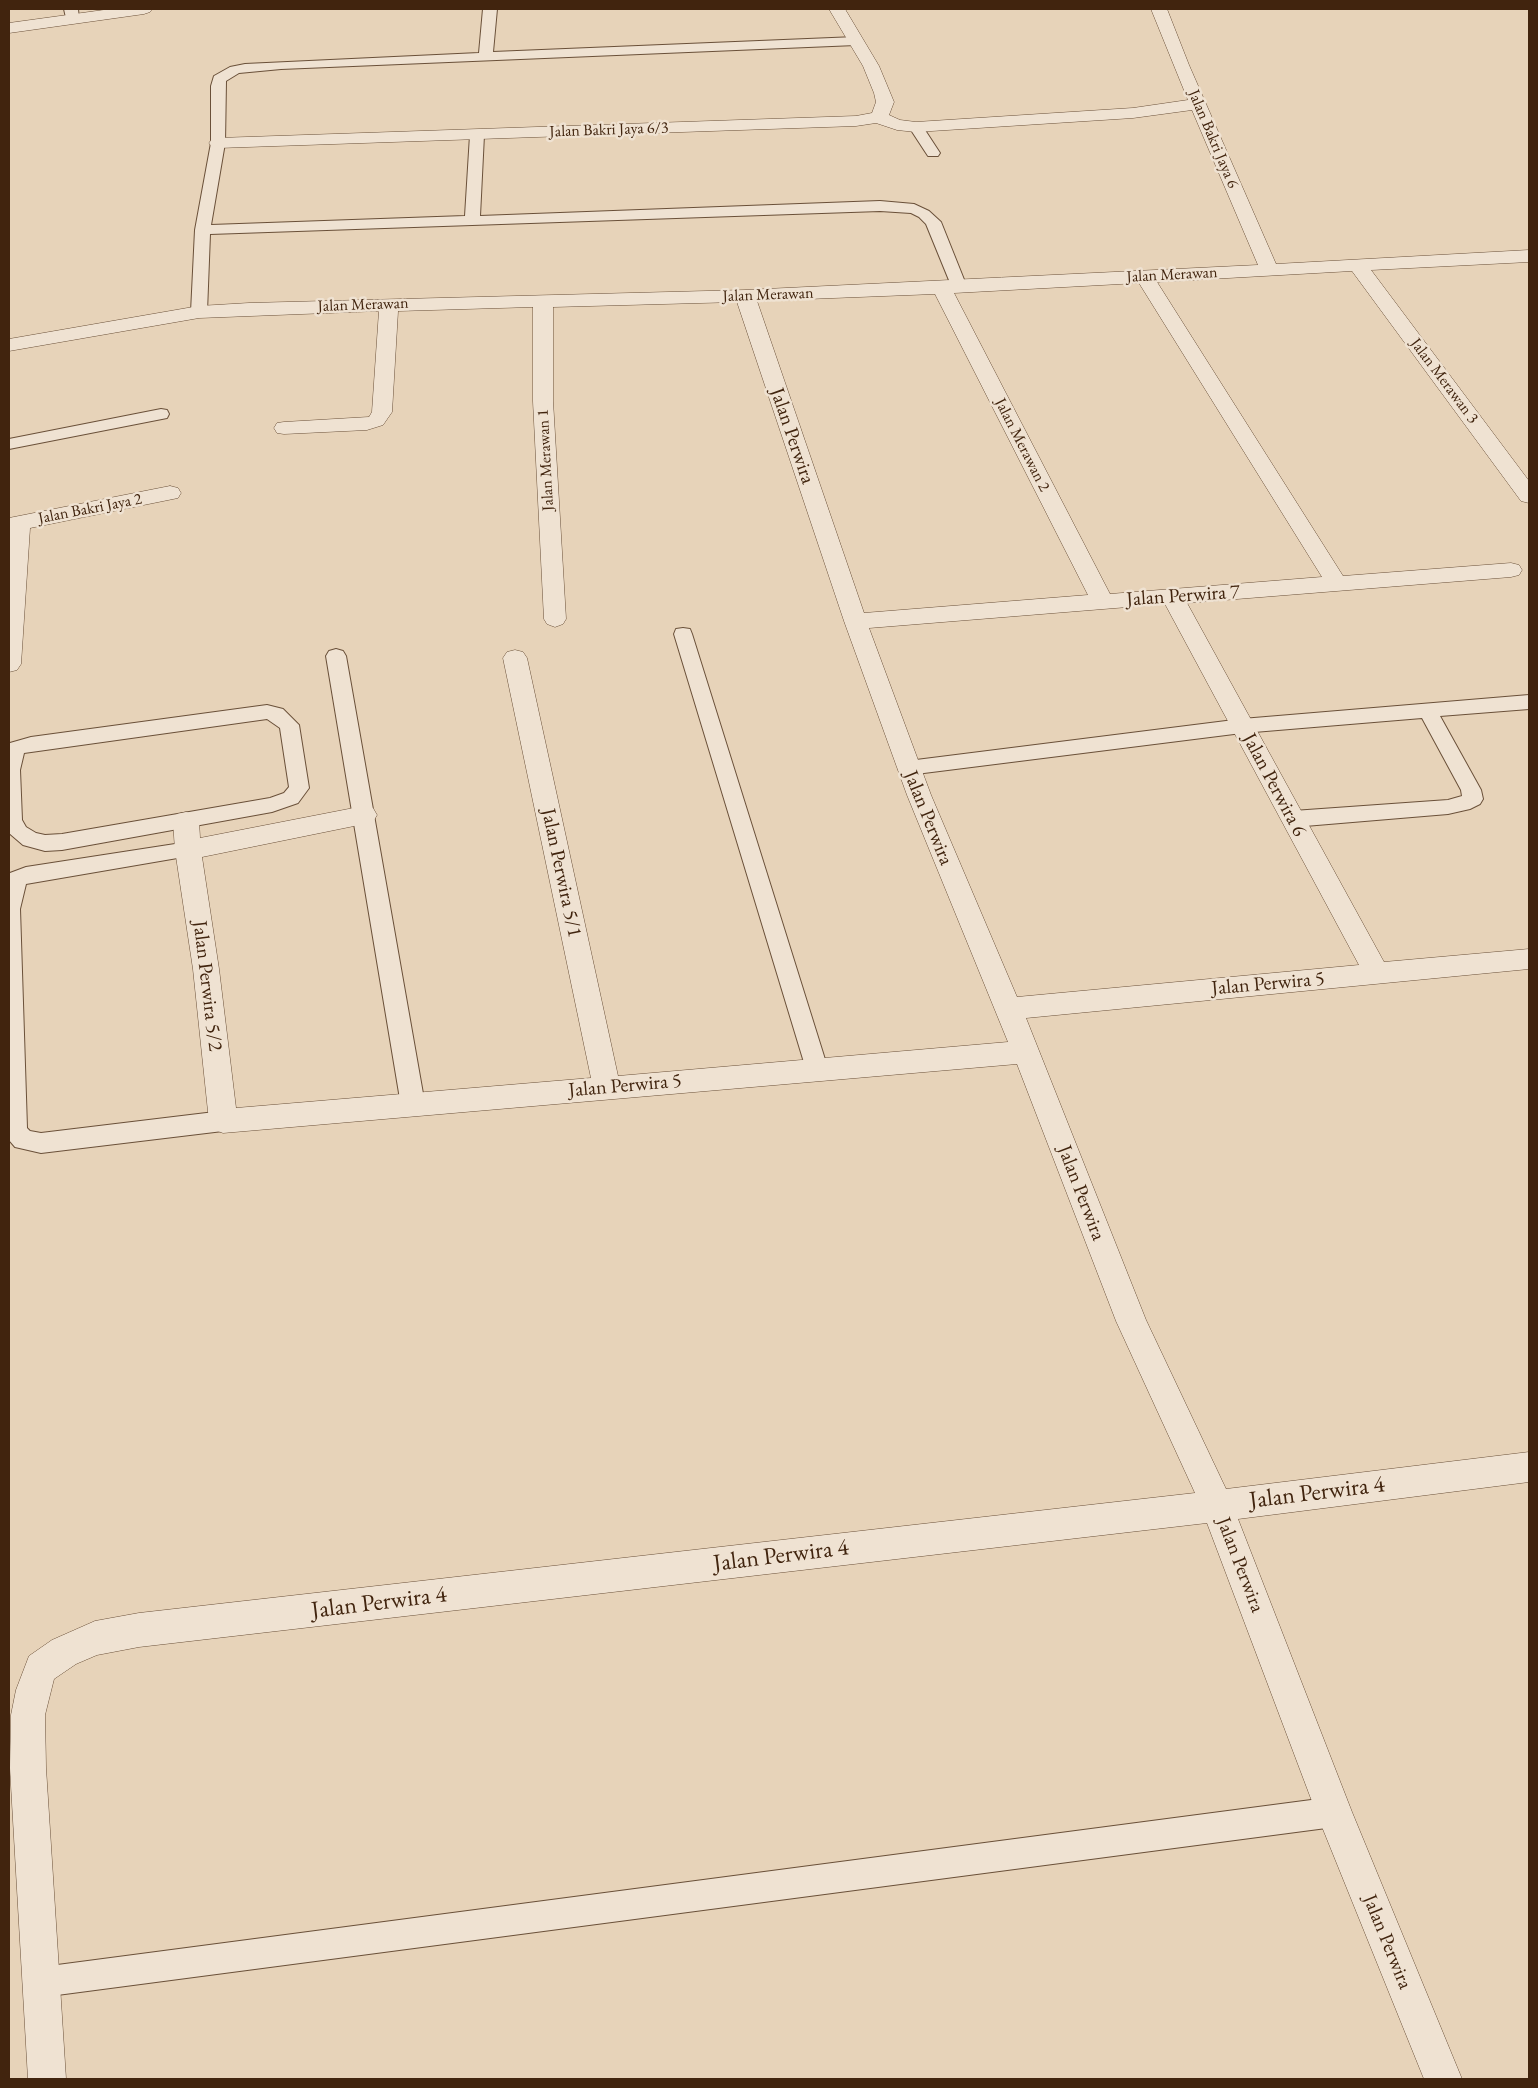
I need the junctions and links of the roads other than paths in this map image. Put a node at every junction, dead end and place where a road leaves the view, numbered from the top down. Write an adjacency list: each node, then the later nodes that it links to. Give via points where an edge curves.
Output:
1 (144, 9): 5 (street)
2 (490, 9): 8 (lane)
3 (837, 9): 7 (street)
4 (1159, 9): 9 (street, Jalan Bakri Jaya 6)
5 (71, 14): 6 (street)
6 (9, 28)
7 (856, 41): 8 (lane); 10 (street, via 883,93 884,107)
8 (486, 56): 13 (lane, via 235,70 219,79)
9 (1198, 104): 11 (street, via 1133,113); 19 (street, Jalan Bakri Jaya 6)
10 (878, 117): 11 (street, via 897,125); 12 (street, Jalan Bakri Jaya 6/3, via 856,121)
11 (916, 127): 14 (lane)
12 (477, 135): 13 (street, Jalan Bakri Jaya 6/3); 15 (lane)
13 (218, 143): 16 (lane)
14 (933, 153)
15 (472, 219): 16 (lane); 21 (lane, via 880,206 914,209 933,222)
16 (203, 230): 25 (lane)
17 (1529, 256): 18 (street, Jalan Merawan)
18 (1358, 266): 19 (street, Jalan Merawan); 31 (street, Jalan Merawan 3)
19 (1269, 269): 20 (street, Jalan Merawan)
20 (1144, 276): 21 (street, Jalan Merawan); 34 (street)
21 (950, 287): 22 (street, Jalan Merawan); 36 (street, Jalan Merawan 2)
22 (745, 296): 23 (street, Jalan Merawan); 38 (street, Jalan Perwira)
23 (543, 301): 24 (street, Jalan Merawan); 37 (street, Jalan Merawan 1, via 543,401)
24 (389, 304): 25 (street, Jalan Merawan); 28 (street, via 382,412 376,421)
25 (199, 312): 26 (street, Jalan Merawan)
26 (9, 345)
27 (161, 414): 29 (lane)
28 (284, 428)
29 (9, 444)
30 (170, 493): 32 (street, Jalan Bakri Jaya 2)
31 (1529, 496)
32 (14, 524): 42 (street)
33 (1511, 570): 34 (street, Jalan Perwira 7)
34 (1337, 584): 35 (street, Jalan Perwira 7)
35 (1172, 597): 36 (street, Jalan Perwira 7); 45 (street, Jalan Perwira 6)
36 (1103, 602): 38 (street, Jalan Perwira 7)
37 (555, 619)
38 (855, 622): 46 (street, Jalan Perwira)
39 (683, 634): 55 (lane)
40 (336, 656): 47 (lane)
41 (515, 658): 56 (street, Jalan Perwira 5/1)
42 (9, 664)
43 (1529, 702): 44 (lane)
44 (1427, 710): 45 (lane); 48 (lane, via 1473,799 1448,807)
45 (1242, 726): 46 (lane); 48 (street, Jalan Perwira 6)
46 (908, 768): 53 (street, Jalan Perwira)
47 (364, 815): 50 (street); 57 (lane)
48 (1293, 819): 52 (street, Jalan Perwira 6)
49 (186, 821): 49 (lane, via 62,842 30,840 12,821 12,756 17,748 32,744 260,712 276,714 290,725 299,788 291,798 272,805); 50 (street, Jalan Perwira 5/2)
50 (188, 850): 58 (street, Jalan Perwira 5/2, via 206,969); 58 (lane, via 16,879 9,909 16,1131 23,1140 41,1144)
51 (1529, 959): 52 (street, Jalan Perwira 5)
52 (1377, 974): 53 (street, Jalan Perwira 5)
53 (1008, 1009): 54 (street, Jalan Perwira)
54 (1026, 1052): 55 (street, Jalan Perwira 5); 60 (street, Jalan Perwira, via 1132,1320)
55 (817, 1069): 56 (street, Jalan Perwira 5)
56 (607, 1088): 57 (street, Jalan Perwira 5)
57 (413, 1105): 58 (street, Jalan Perwira 5)
58 (223, 1121)
59 (1529, 1467): 60 (street, Jalan Perwira 4)
60 (1217, 1506): 61 (street, Jalan Perwira); 62 (street, Jalan Perwira 4, via 139,1630 95,1638 64,1652 41,1668 28,1715 28,1768)
61 (1334, 1812): 62 (lane); 64 (street, Jalan Perwira)
62 (42, 1982): 63 (street)
63 (47, 2079)
64 (1443, 2079)

